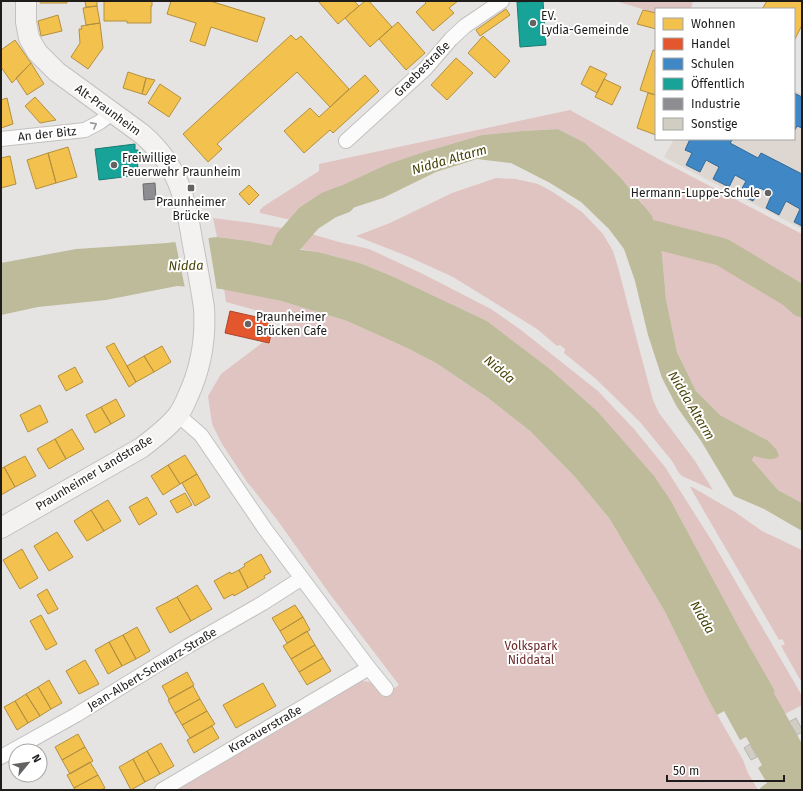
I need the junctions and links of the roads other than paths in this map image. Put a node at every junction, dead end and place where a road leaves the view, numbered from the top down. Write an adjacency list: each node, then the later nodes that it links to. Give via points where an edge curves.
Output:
1 (26, 1): 3 (main road, Alt-Praunheim, via 29,38 36,52 57,72)
2 (502, 1): 5 (street, Graebestraße, via 465,26 426,68)
3 (112, 113): 4 (street, An der Bitz, one-way to 3, via 85,130); 6 (main road, Alt-Praunheim, via 152,142 173,170 182,189)
4 (1, 139)
5 (346, 141)
6 (190, 224): 7 (main road, Praunheimer Landstraße, via 204,308 204,340 197,374)
7 (178, 415): 8 (main road, Praunheimer Landstraße, via 141,448); 9 (street, via 201,435)
8 (1, 528)
9 (302, 578): 10 (street); 12 (street, Jean-Albert-Schwarz-Straße, via 76,715)
10 (369, 668): 11 (street); 13 (street, Kracauerstraße)
11 (386, 689)
12 (1, 757)
13 (162, 790)

